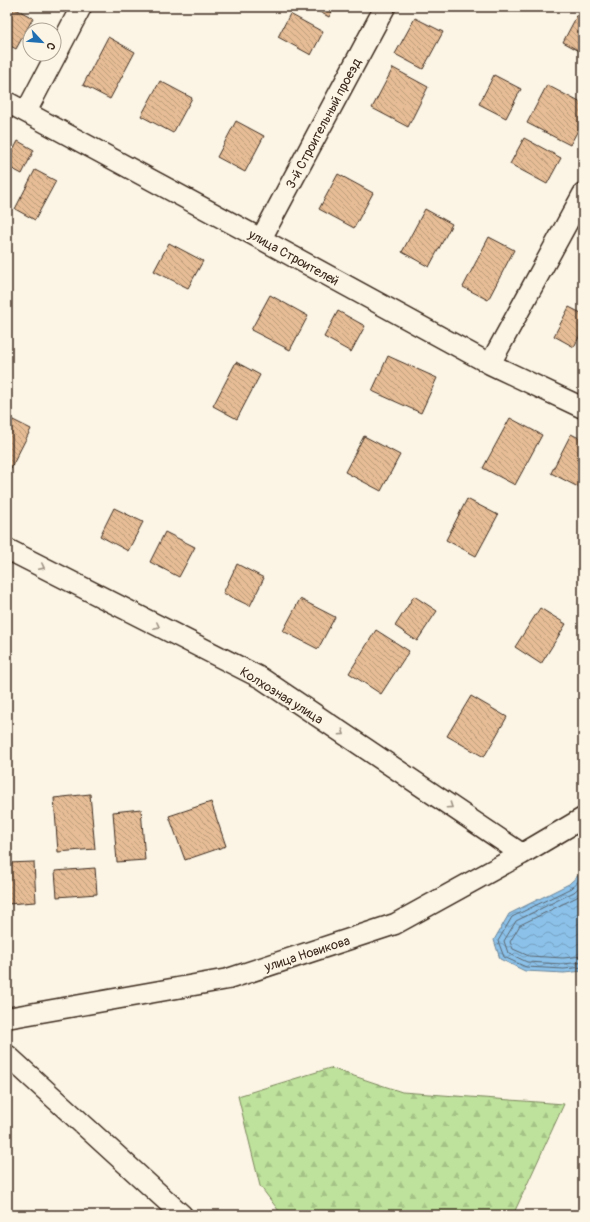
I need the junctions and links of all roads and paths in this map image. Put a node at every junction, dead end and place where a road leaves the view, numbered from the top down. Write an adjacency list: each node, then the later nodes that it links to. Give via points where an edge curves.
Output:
1 (81, 7): 4 (street)
2 (385, 7): 6 (street, 3-й Строительный проезд)
3 (7, 102): 4 (street, улица Строителей)
4 (26, 112): 6 (street, улица Строителей)
5 (583, 194): 7 (street)
6 (261, 239): 7 (street, улица Строителей)
7 (490, 364): 8 (street, улица Строителей)
8 (583, 408)
9 (7, 549): 11 (street, Колхозная улица, one-way to 11, via 261,678)
10 (583, 818): 11 (street, улица Новикова)
11 (522, 854): 12 (street, улица Новикова, via 395,924 228,979)
12 (7, 1018)
13 (7, 1055): 14 (street)
14 (182, 1215)

